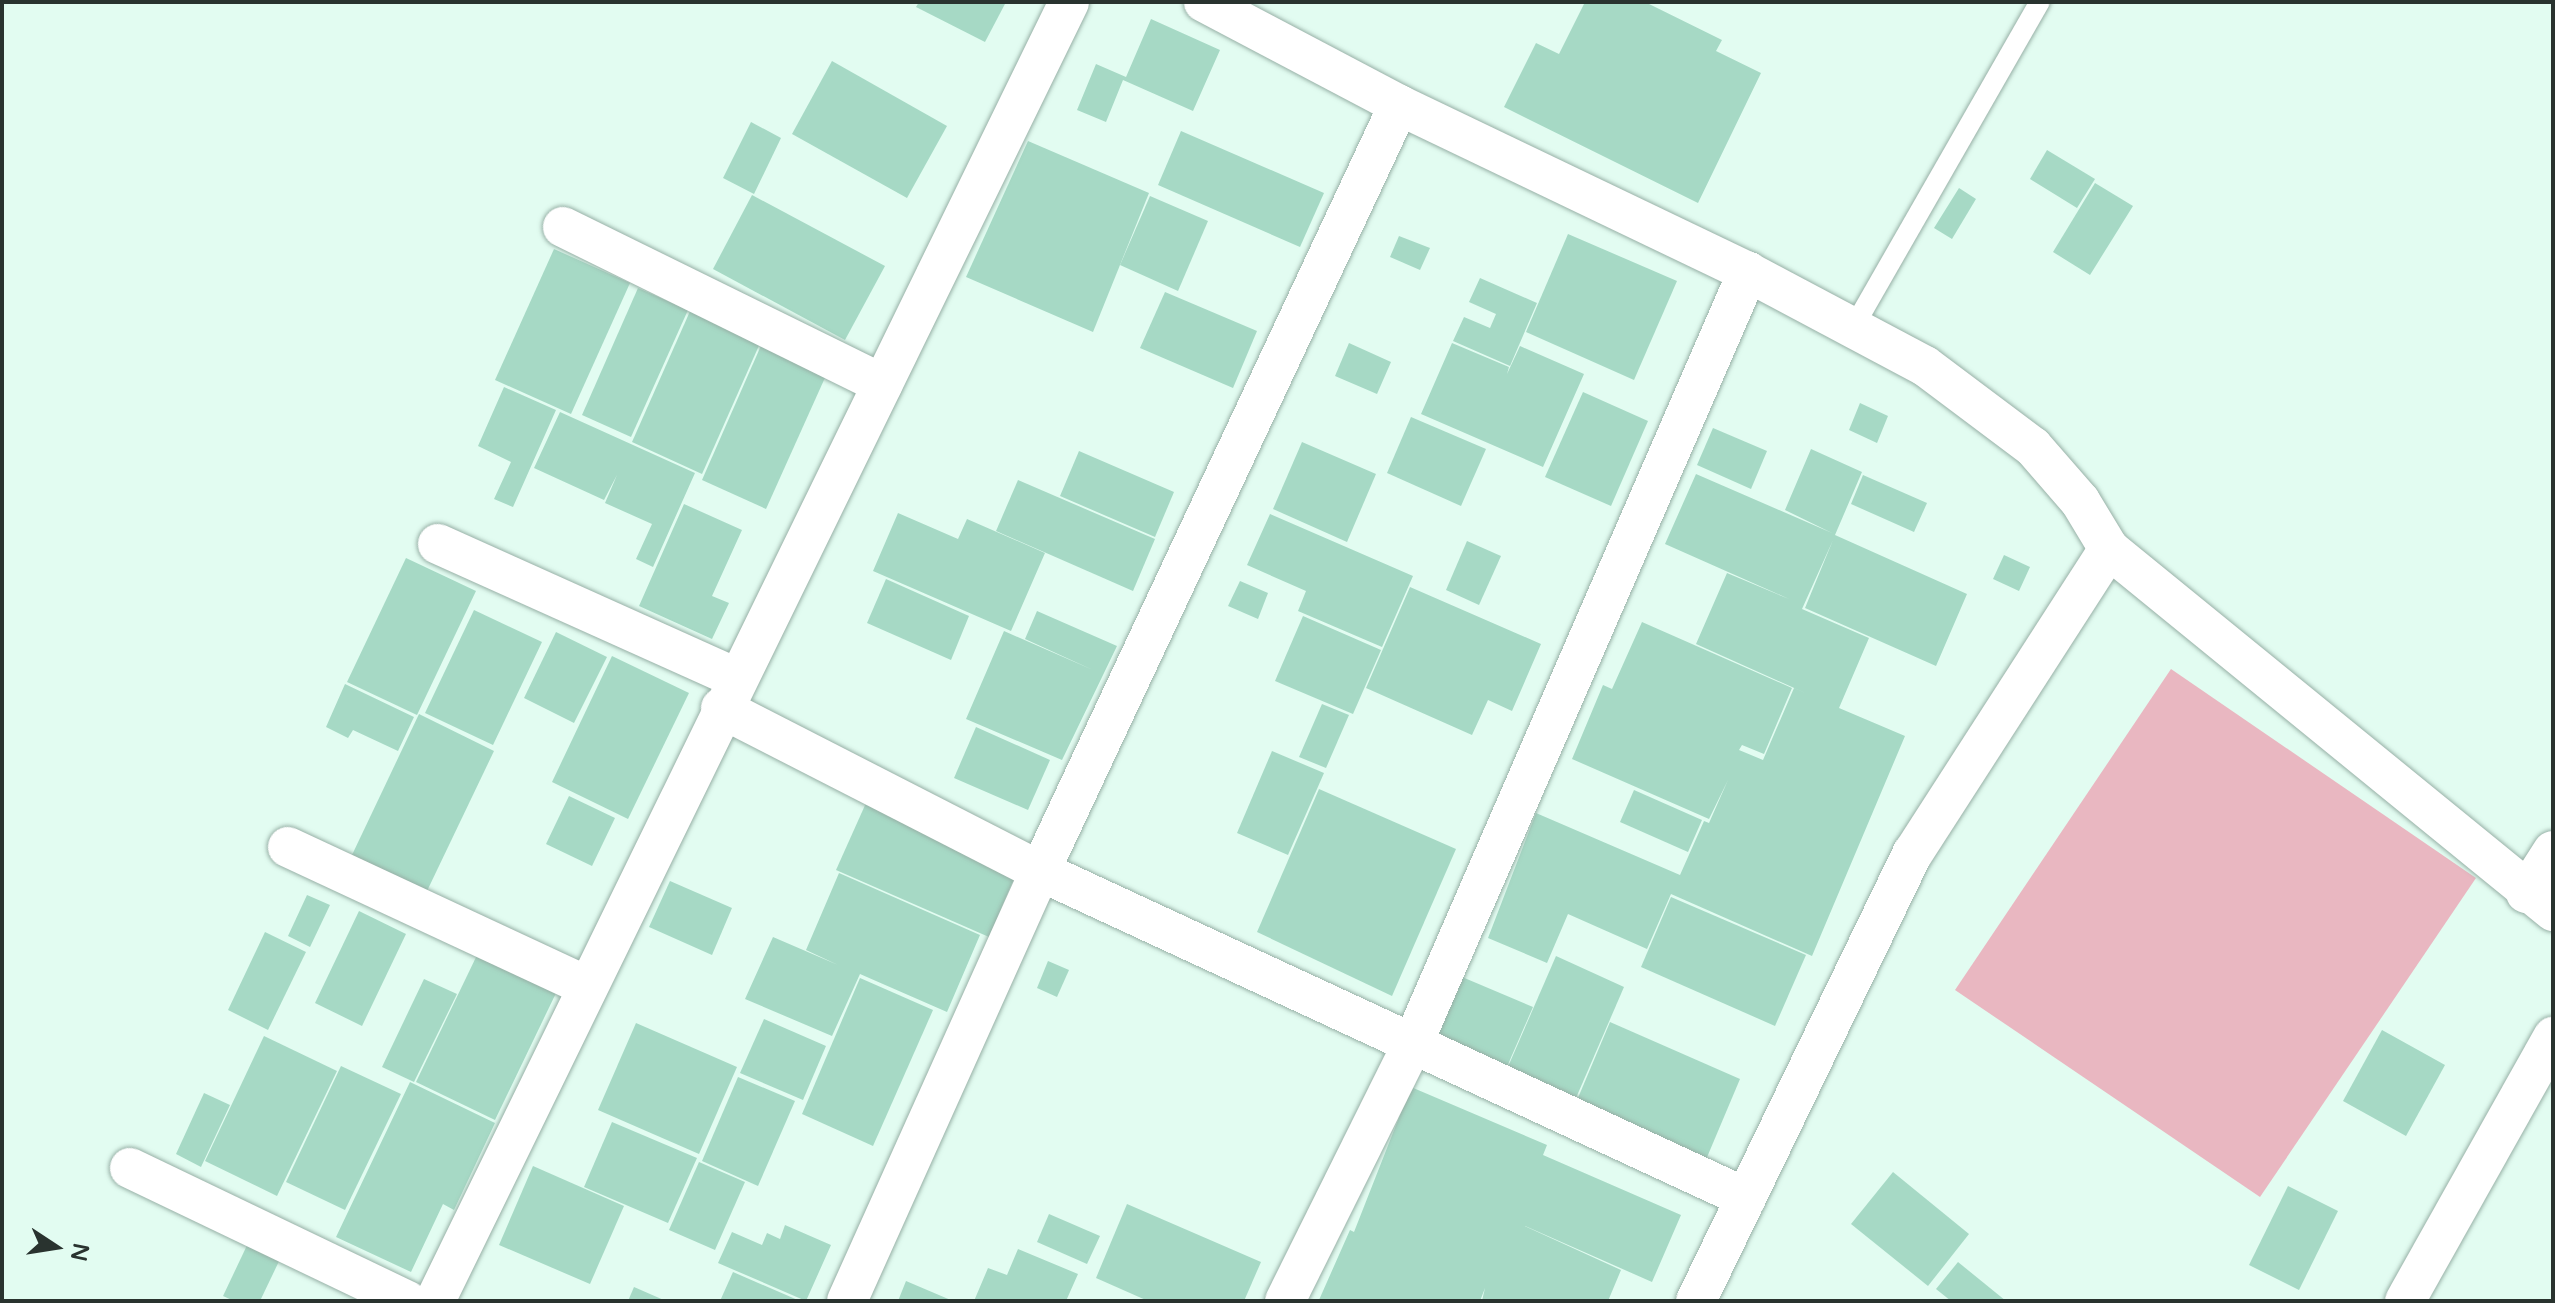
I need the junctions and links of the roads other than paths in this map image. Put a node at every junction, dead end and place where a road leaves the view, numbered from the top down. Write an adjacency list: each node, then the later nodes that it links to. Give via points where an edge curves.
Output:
1 (1069, 2): 8 (street)
2 (1204, 2): 4 (street)
3 (2040, 2): 7 (lane)
4 (1399, 105): 6 (street); 14 (street)
5 (563, 227): 8 (street)
6 (1748, 272): 7 (street); 18 (street)
7 (1853, 328): 10 (street, via 1925,366 2033,447 2080,501)
8 (882, 384): 11 (street)
9 (438, 544): 11 (street)
10 (2109, 549): 15 (street); 20 (street, via 1913,853)
11 (729, 693): 14 (street); 16 (street)
12 (288, 847): 16 (street)
13 (2553, 851): 15 (street)
14 (1040, 871): 18 (street); 23 (street)
15 (2540, 902)
16 (586, 986): 22 (street)
17 (2553, 1037): 26 (street)
18 (1413, 1043): 20 (street); 24 (street)
19 (130, 1168): 21 (street)
20 (1746, 1198): 25 (street)
21 (408, 1301)
22 (435, 1301)
23 (847, 1301)
24 (1285, 1301)
25 (1696, 1301)
26 (2405, 1301)

